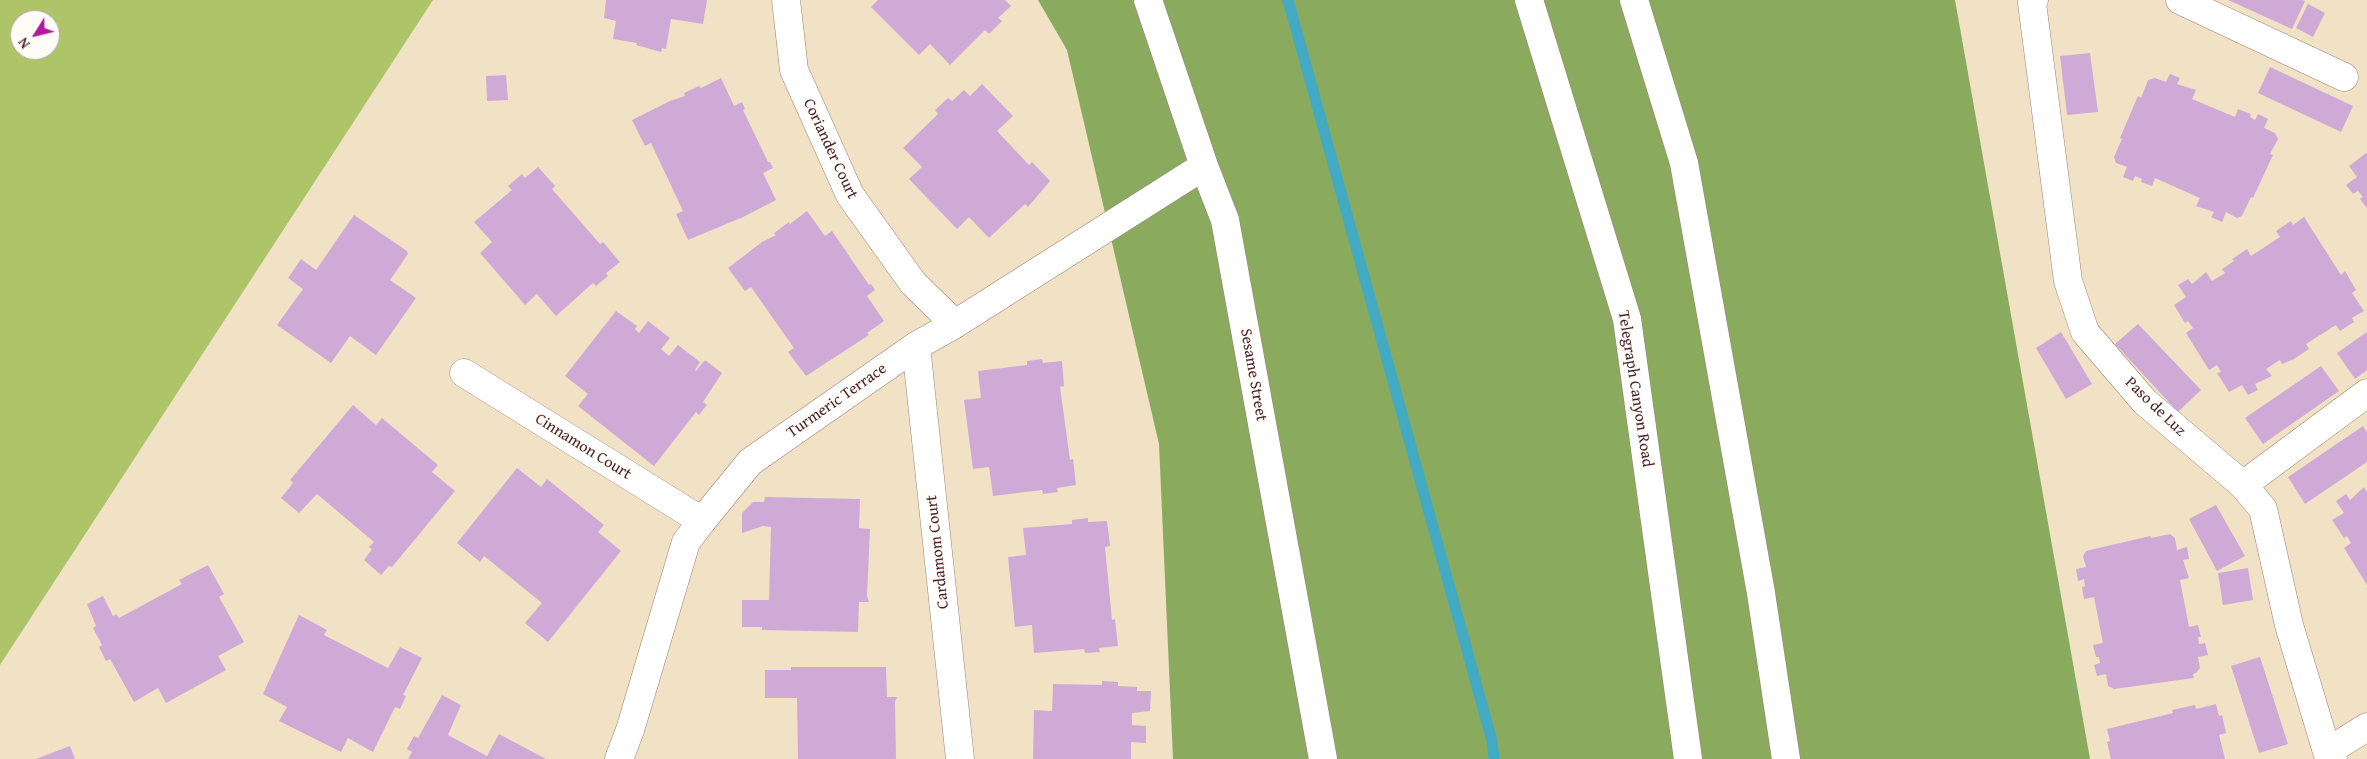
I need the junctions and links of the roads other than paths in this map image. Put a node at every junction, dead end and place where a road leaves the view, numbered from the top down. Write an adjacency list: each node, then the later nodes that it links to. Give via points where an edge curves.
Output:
1 (786, 0): 9 (street, Coriander Court, via 794,70 850,195 913,283)
2 (1148, 0): 8 (street, Sesame Street)
3 (1529, 0): 20 (street, Telegraph Canyon Road, via 1627,319)
4 (1634, 0): 21 (street, via 1684,163 1761,593)
5 (2034, 0): 13 (street, Paso de Luz, via 2068,281 2085,332 2145,402)
6 (2180, 0): 7 (street)
7 (2344, 77)
8 (1204, 166): 9 (street, Turmeric Terrace); 19 (street, Sesame Street, via 1225,220)
9 (955, 324): 10 (street, Turmeric Terrace)
10 (916, 346): 14 (street, Turmeric Terrace, via 750,462); 18 (street, Cardamom Court)
11 (464, 373): 14 (street, Cinnamon Court)
12 (2367, 393): 13 (street)
13 (2243, 485): 16 (street, Paso de Luz, via 2263,509 2289,625)
14 (702, 521): 17 (street, Turmeric Terrace, via 686,542)
15 (2367, 727): 16 (street)
16 (2330, 756)
17 (619, 759)
18 (960, 759)
19 (1323, 759)
20 (1688, 759)
21 (1786, 759)

